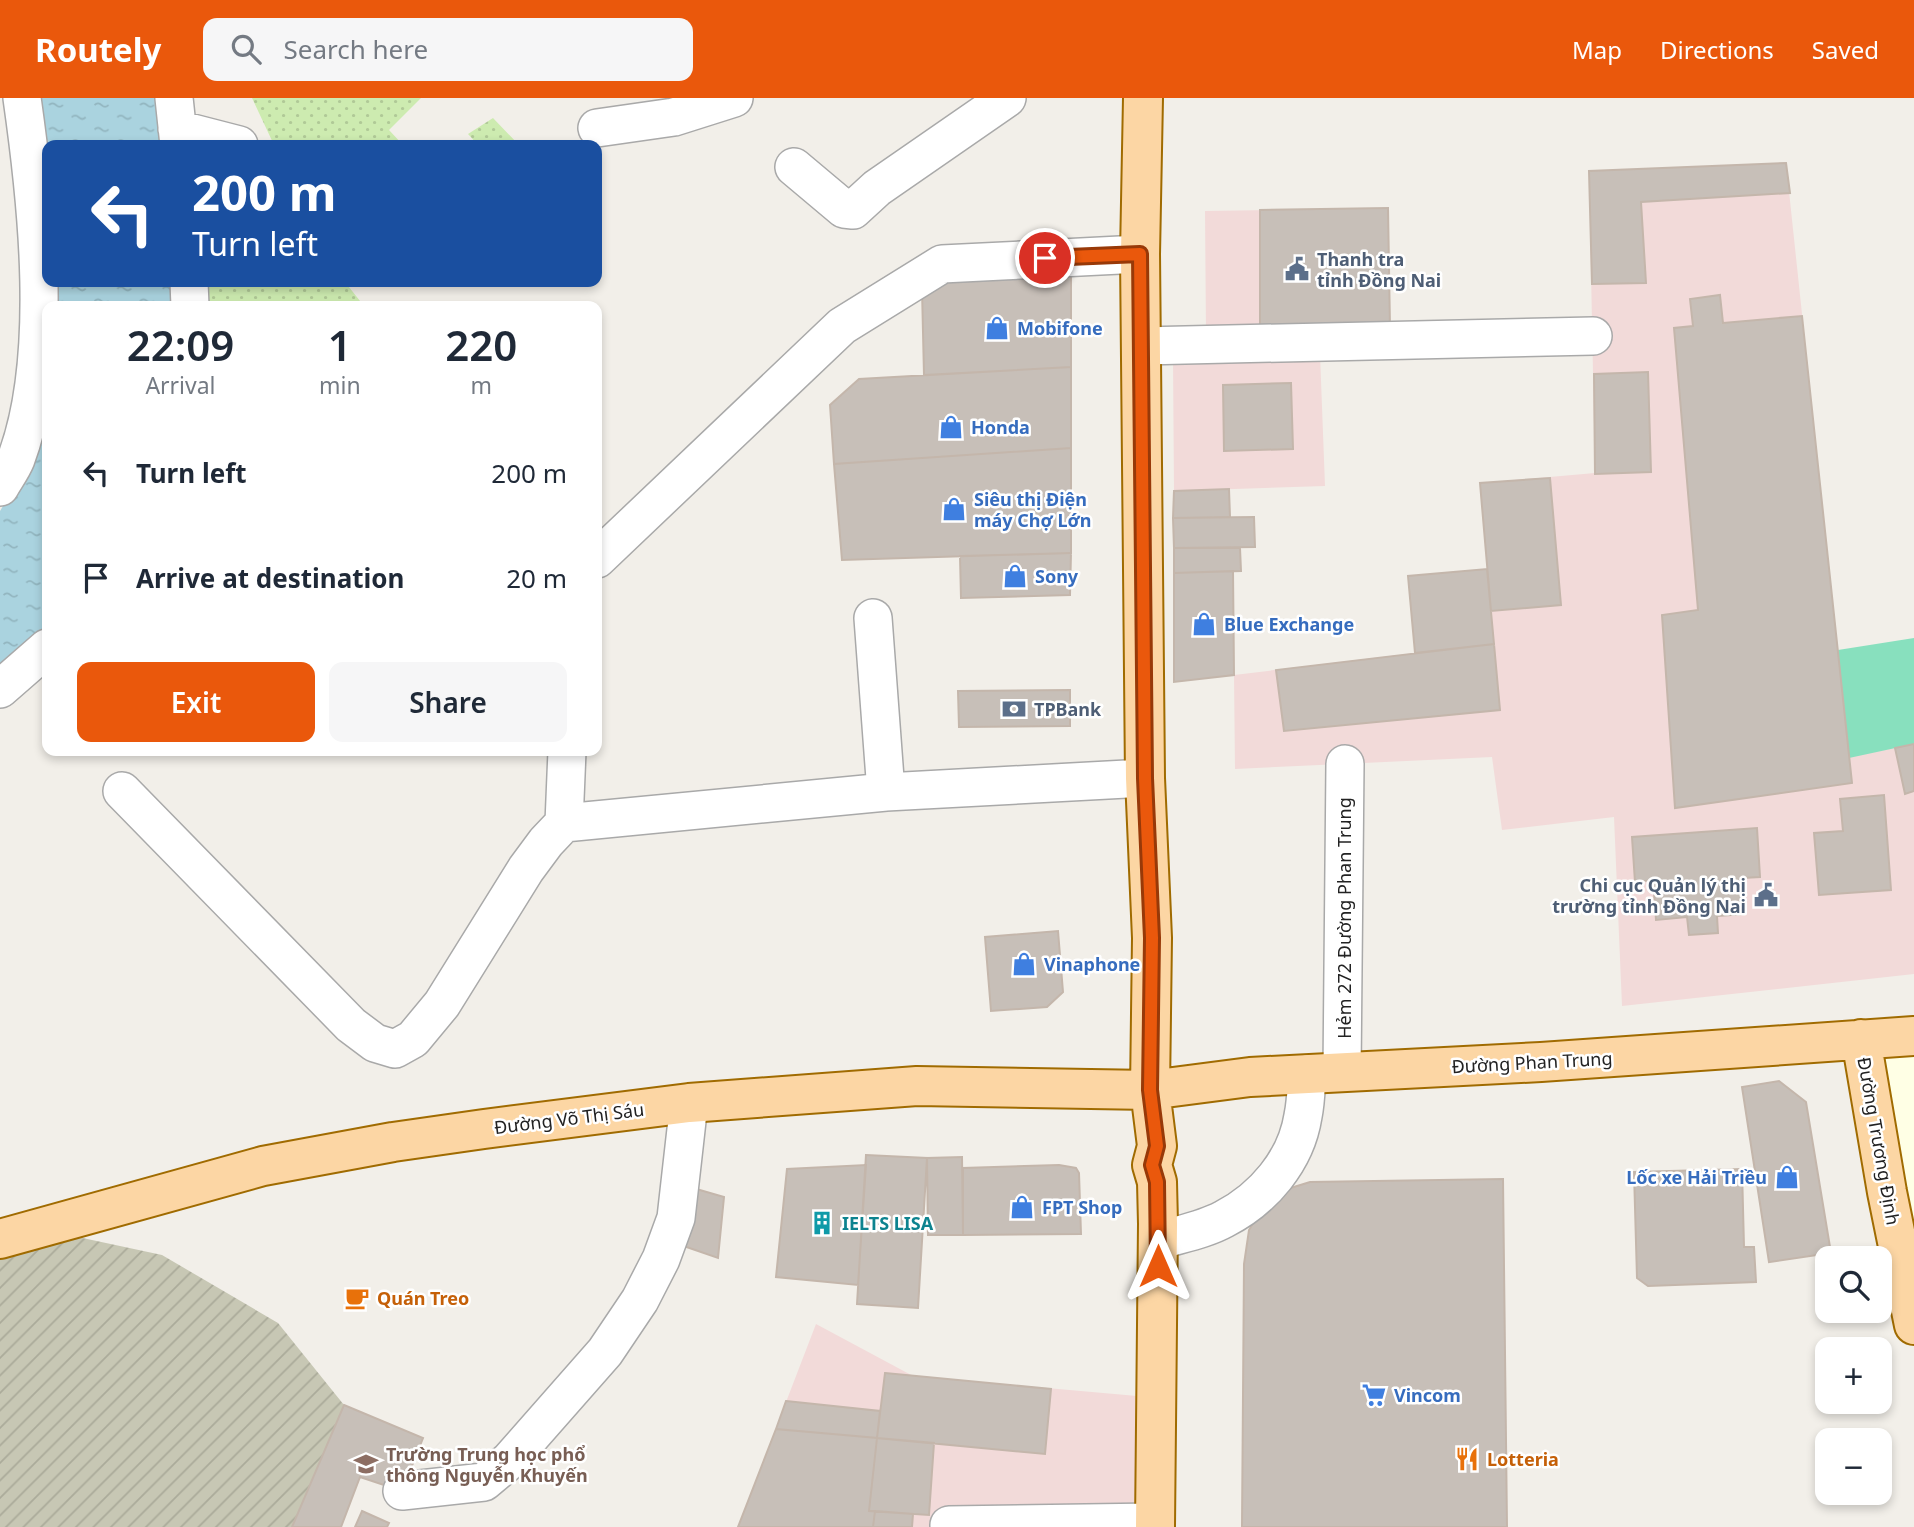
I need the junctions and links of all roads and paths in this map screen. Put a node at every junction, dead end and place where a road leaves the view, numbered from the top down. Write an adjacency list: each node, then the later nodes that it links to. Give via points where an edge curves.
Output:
1 (22, 98): 12 (street, via 32,164 37,345 30,413 15,461)
2 (734, 98): 6 (street, via 674,117)
3 (1007, 98): 8 (street, via 877,188 853,210 844,209)
4 (1143, 98): 9 (main road)
5 (177, 124): 7 (street)
6 (597, 128)
7 (224, 140)
8 (794, 167)
9 (1140, 254): 11 (main road); 13 (street, via 942,264 926,272 842,326)
10 (1593, 335): 11 (street)
11 (1142, 346): 19 (main road)
12 (0, 487)
13 (602, 554)
14 (873, 618): 21 (street)
15 (42, 652): 16 (street)
16 (0, 689)
17 (567, 756): 22 (street)
18 (1345, 764): 25 (street, Hẻm 272 Đường Phan Trung)
19 (1145, 778): 21 (street); 26 (main road, via 1152,938)
20 (122, 792): 22 (street, via 351,1025 375,1043 395,1049 413,1039 442,1004 526,869)
21 (886, 792): 22 (street)
22 (564, 823)
23 (1914, 1036): 24 (main road, Đường Phan Trung)
24 (1861, 1039): 25 (main road, Đường Phan Trung); 30 (main road, Đường Trương Định)
25 (1325, 1073): 26 (main road, Đường Phan Trung); 29 (street, Hẻm 272 Đường Phan Trung, via 1296,1143 1266,1188 1223,1220)
26 (1150, 1090): 27 (main road, Đường Võ Thị Sáu, via 917,1086); 29 (main road, via 1157,1146 1152,1165 1157,1182)
27 (689, 1103): 28 (main road, Đường Võ Thị Sáu, via 393,1142 263,1167); 31 (street, via 676,1218 640,1300 605,1352 494,1476 476,1483)
28 (0, 1239)
29 (1158, 1241): 33 (main road)
30 (1914, 1325)
31 (402, 1491)
32 (949, 1524): 33 (street)
33 (1155, 1524)

